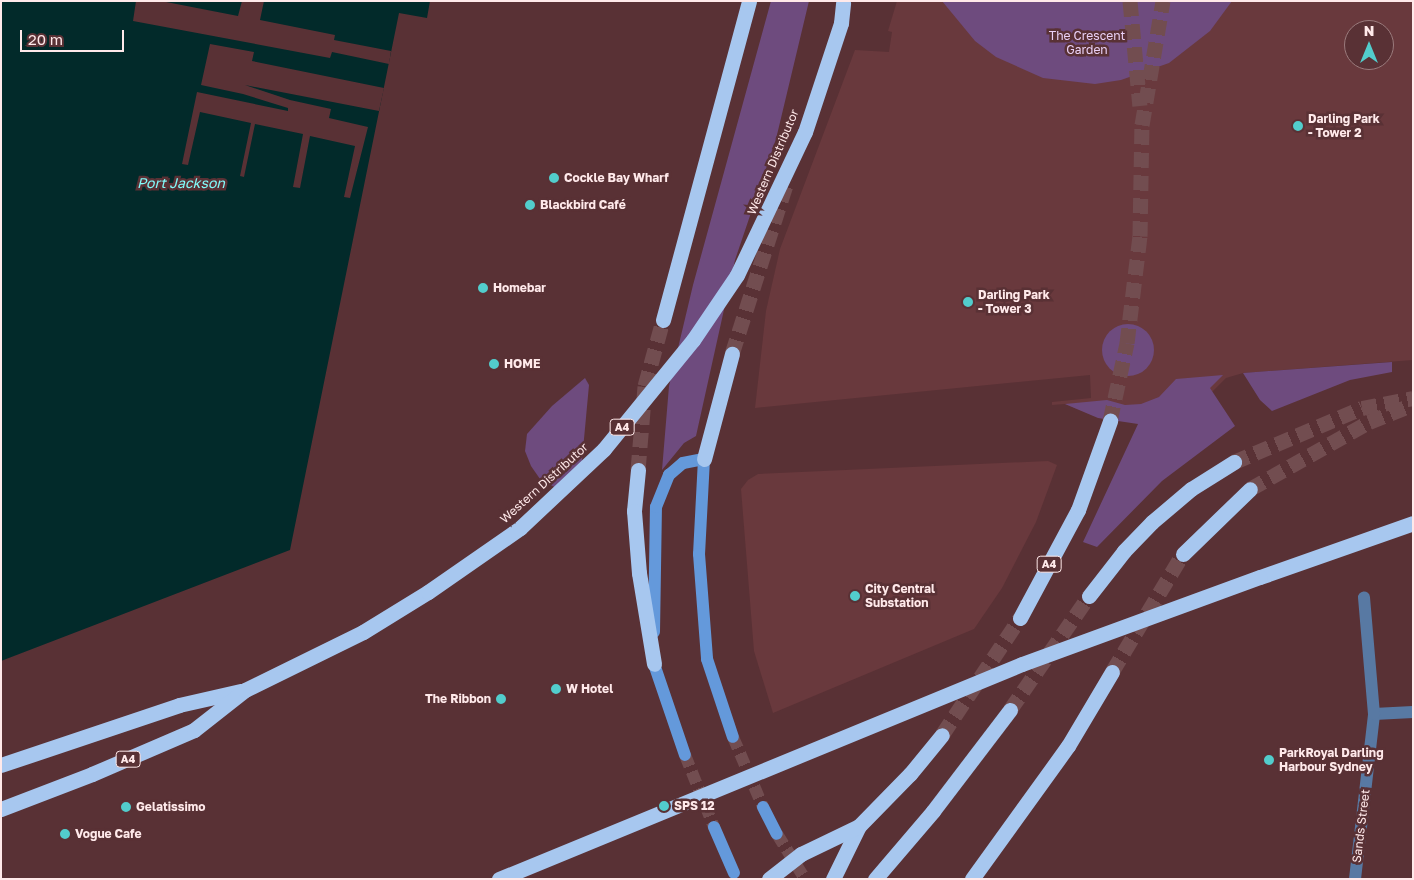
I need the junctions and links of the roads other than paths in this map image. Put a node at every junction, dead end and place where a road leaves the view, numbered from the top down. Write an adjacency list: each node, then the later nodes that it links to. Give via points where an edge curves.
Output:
1 (749, 1): 3 (highway)
2 (845, 3): 17 (highway, Western Distributor / A4, bridge, via 804,132 737,275 692,340 604,450 520,528 428,592 363,632)
3 (663, 320)
4 (732, 354): 6 (highway)
5 (1110, 420): 14 (highway, A4, via 1078,510)
6 (704, 459): 15 (main road, via 683,463 674,470 665,481 656,507); 22 (main road, via 699,554 708,659)
7 (1234, 462): 12 (highway, via 1191,489 1152,522 1124,551)
8 (638, 470): 15 (highway, via 634,511 639,573)
9 (1250, 489): 11 (highway)
10 (1413, 523): 31 (highway, bridge, via 1022,664)
11 (1183, 554)
12 (1089, 596)
13 (1364, 597): 20 (street, Sands Street)
14 (1020, 618)
15 (654, 664): 23 (main road)
16 (1112, 672): 35 (highway, via 1068,746)
17 (244, 690): 24 (highway, via 179,705); 26 (highway, Western Distributor / A4, via 194,730 92,774)
18 (1010, 710): 34 (highway, via 939,804)
19 (1413, 712): 20 (street)
20 (1374, 714): 36 (street, Sands Street)
21 (942, 735): 27 (highway, via 910,774)
22 (733, 737)
23 (685, 755)
24 (1, 765)
25 (764, 807): 29 (main road)
26 (1, 808)
27 (859, 826): 32 (highway, bridge, via 801,854); 33 (highway)
28 (714, 827): 30 (main road)
29 (776, 834)
30 (734, 873)
31 (499, 879)
32 (769, 879)
33 (833, 879)
34 (875, 879)
35 (972, 879)
36 (1355, 879)

